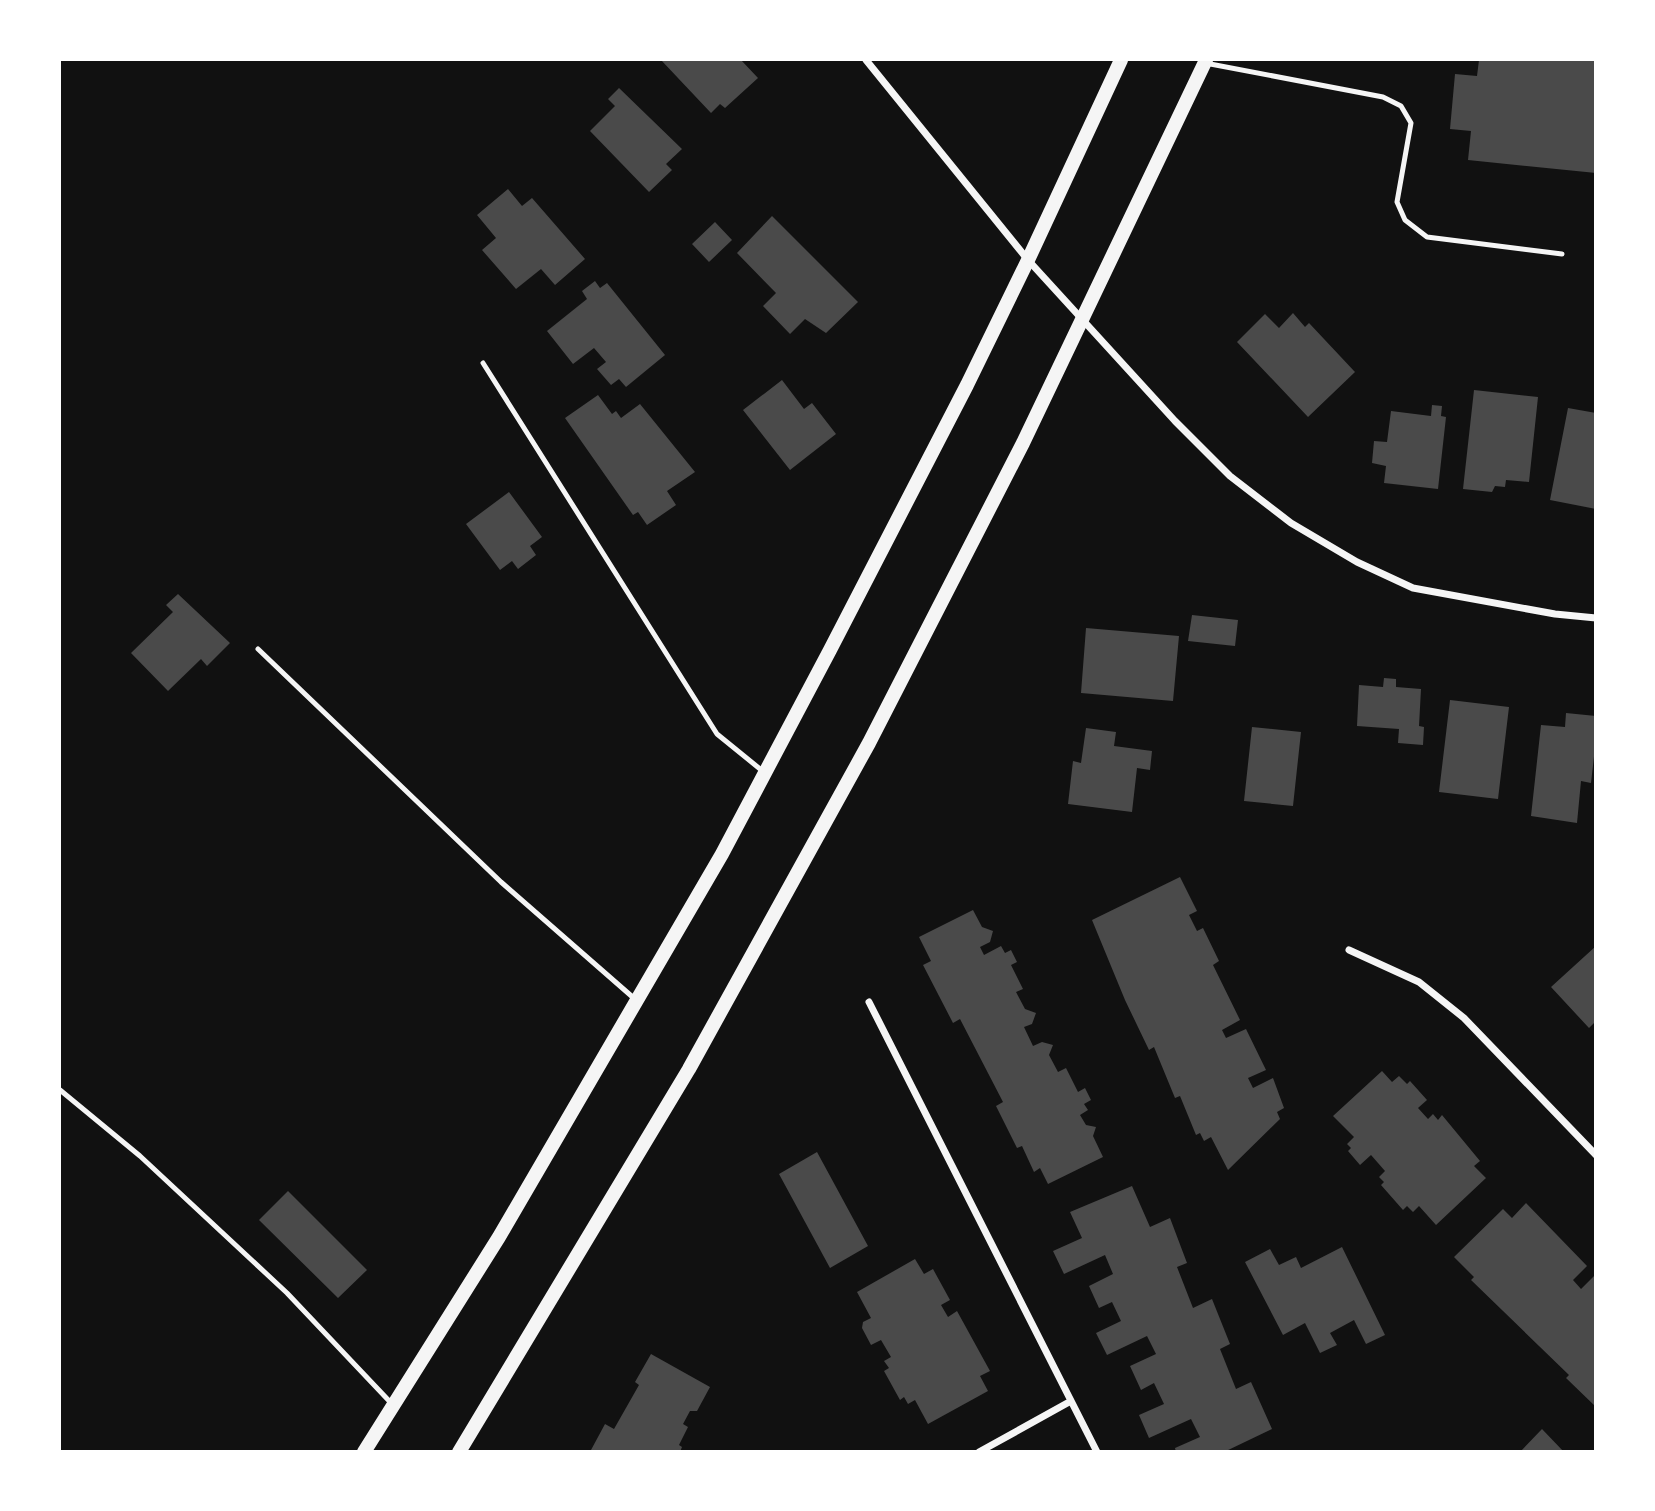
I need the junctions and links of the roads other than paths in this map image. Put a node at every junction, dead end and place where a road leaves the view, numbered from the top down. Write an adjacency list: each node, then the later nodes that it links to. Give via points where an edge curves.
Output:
1 (866, 60): 5 (street)
2 (1121, 60): 5 (main road)
3 (1206, 61): 4 (lane, via 1383,97 1401,106 1411,123 1397,202 1405,220 1427,237); 6 (main road)
4 (1562, 254)
5 (1028, 260): 6 (street); 10 (main road)
6 (1083, 320): 8 (street, via 1230,476 1291,523 1357,562 1413,588); 19 (main road, via 838,802 689,1069)
7 (483, 363): 10 (lane, via 717,734)
8 (1595, 618)
9 (258, 649): 12 (lane, via 501,882)
10 (765, 773): 12 (main road)
11 (1349, 950): 15 (street, via 1419,982 1464,1018)
12 (636, 1000): 17 (main road, via 499,1237)
13 (869, 1002): 16 (street)
14 (60, 1090): 17 (lane, via 140,1156 287,1293)
15 (1595, 1155)
16 (1072, 1401): 20 (street); 21 (street)
17 (393, 1405): 18 (main road)
18 (364, 1451)
19 (459, 1451)
20 (979, 1451)
21 (1097, 1451)

